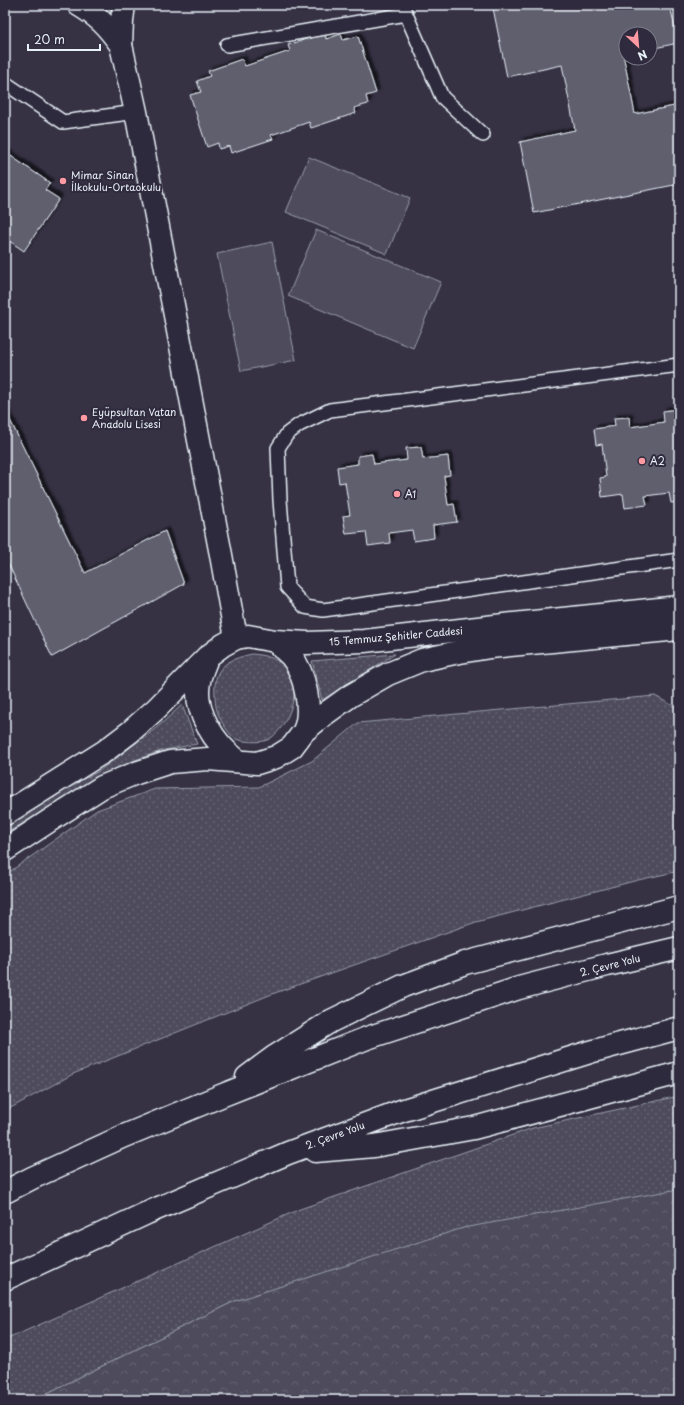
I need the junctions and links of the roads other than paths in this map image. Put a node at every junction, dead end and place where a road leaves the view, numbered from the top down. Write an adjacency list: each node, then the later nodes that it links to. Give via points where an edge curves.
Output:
1 (78, 5): 4 (main road, via 104,23)
2 (124, 5): 4 (main road)
3 (404, 10): 5 (lane); 8 (lane, via 442,97)
4 (121, 45): 7 (main road)
5 (227, 46)
6 (5, 83): 7 (lane, via 63,122)
7 (136, 112): 13 (main road)
8 (482, 135)
9 (679, 365): 10 (lane, via 330,410 299,425 287,434 278,448 287,588 305,607 323,610)
10 (679, 560)
11 (679, 607): 14 (main road, 15 Temmuz Şehitler Caddesi, via 364,641)
12 (679, 629): 16 (main road, 15 Temmuz Şehitler Caddesi, via 490,647 422,660 368,684)
13 (236, 638): 14 (main road, 15 Temmuz Şehitler Caddesi, via 248,636); 15 (main road, 15 Temmuz Şehitler Caddesi)
14 (275, 641): 16 (main road, via 291,657 300,671 308,713)
15 (207, 657): 17 (main road, via 199,683 199,702 206,723 217,742); 18 (main road, 15 Temmuz Şehitler Caddesi, via 130,732 105,751)
16 (304, 731): 17 (main road, 15 Temmuz Şehitler Caddesi, via 292,746 276,757 257,762)
17 (237, 760): 19 (main road, 15 Temmuz Şehitler Caddesi, via 170,762 136,773 102,787)
18 (5, 814)
19 (5, 850)
20 (679, 907): 24 (main road, via 465,963 404,986 331,1021 274,1057)
21 (679, 948): 24 (main road, 2. Çevre Yolu, via 512,991 367,1038)
22 (679, 1028): 25 (main road, 2. Çevre Yolu, via 590,1052 401,1111)
23 (679, 1073): 25 (main road, via 474,1128 374,1146)
24 (223, 1095): 26 (main road, 2. Çevre Yolu, via 124,1136)
25 (288, 1153): 27 (main road, 2. Çevre Yolu, via 147,1213)
26 (5, 1192)
27 (5, 1279)

